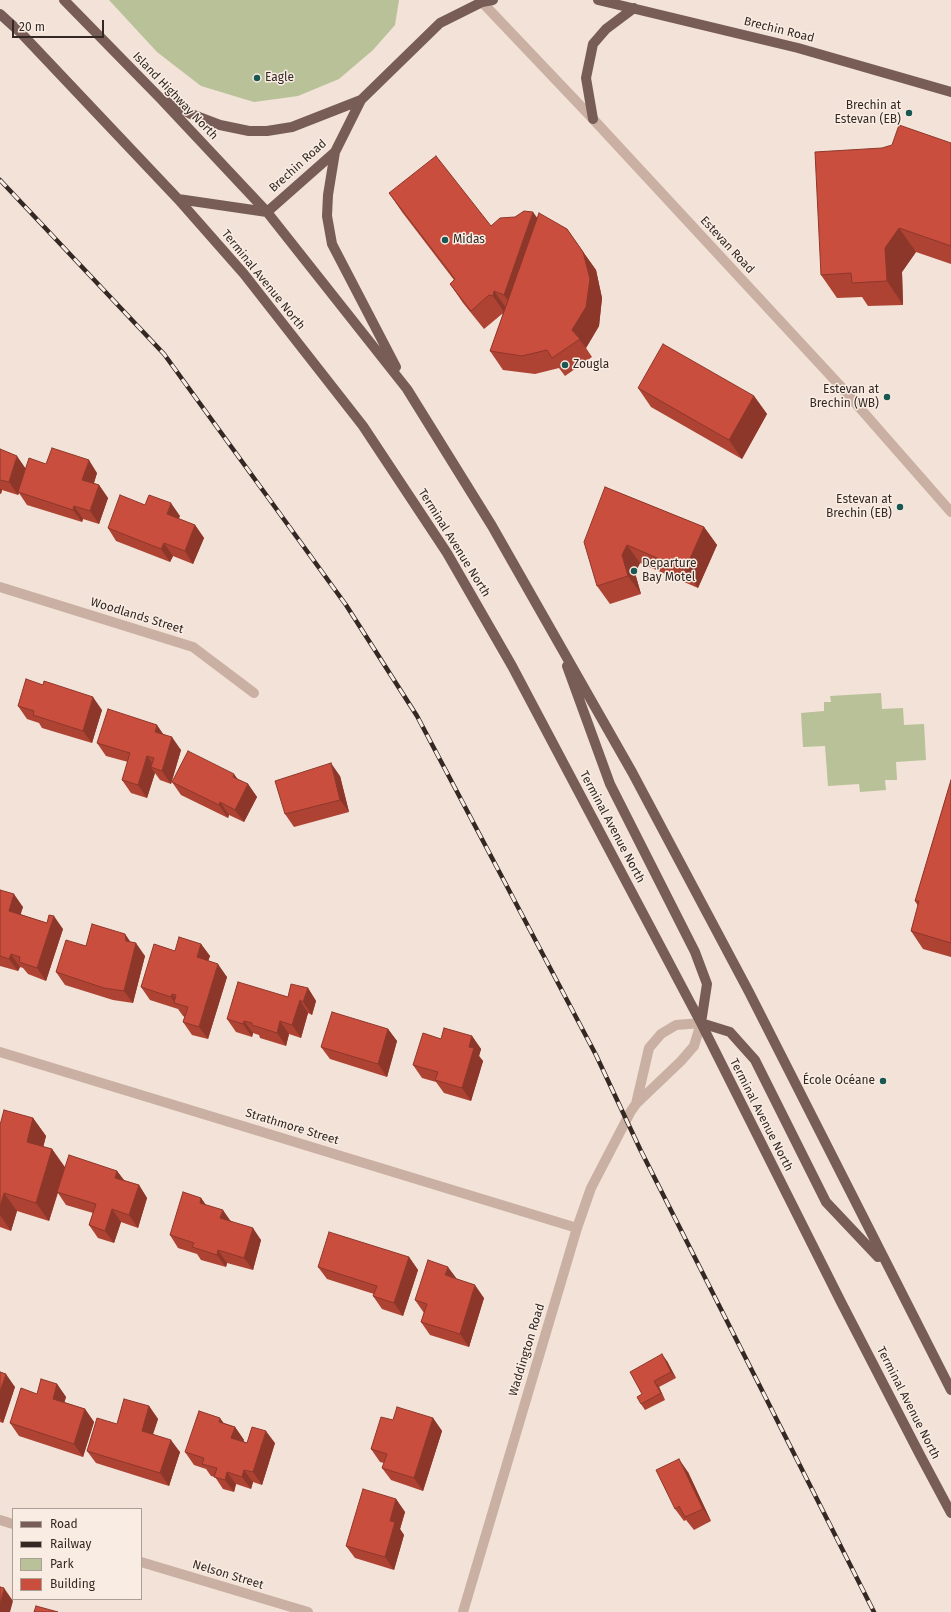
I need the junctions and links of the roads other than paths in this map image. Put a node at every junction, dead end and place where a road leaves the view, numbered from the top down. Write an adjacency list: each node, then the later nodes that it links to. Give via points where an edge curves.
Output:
1 (64, 0): 8 (main road, Island Highway North)
2 (493, 0): 4 (main road, Brechin Road)
3 (598, 0): 5 (main road, Brechin Road)
4 (481, 1): 9 (main road, Brechin Road, via 440,23); 10 (street, Estevan Road)
5 (634, 8): 7 (main road, Brechin Road, via 798,48); 10 (main road, via 606,29 593,44 586,78)
6 (0, 14): 12 (main road)
7 (951, 92)
8 (160, 98): 9 (main road, via 220,126 250,131 292,127); 13 (main road, Island Highway North)
9 (361, 100): 11 (main road, Brechin Road)
10 (593, 119): 15 (street, Estevan Road, via 844,390)
11 (335, 152): 13 (main road, Brechin Road); 14 (main road, via 327,216 332,244)
12 (178, 199): 13 (main road); 19 (main road, Terminal Avenue North, via 244,274 363,426 447,553 512,666)
13 (267, 212): 14 (main road)
14 (407, 389): 17 (main road, via 492,526)
15 (951, 512)
16 (0, 587): 18 (street, Woodlands Street, via 193,647)
17 (557, 638): 19 (main road, via 610,784 695,952 707,984); 23 (main road, via 632,772 749,992)
18 (254, 693)
19 (701, 1023): 21 (street, Waddington Road, via 694,1046 682,1061); 21 (street, Waddington Road, via 676,1025 661,1034 650,1048); 23 (main road, via 730,1032 755,1060 826,1202); 25 (main road, Terminal Avenue North, via 841,1302)
20 (0, 1052): 22 (street, Strathmore Street)
21 (636, 1104): 22 (street, Waddington Road, via 591,1188)
22 (577, 1228): 30 (street, Waddington Road)
23 (886, 1265): 24 (main road)
24 (951, 1390)
25 (951, 1513)
26 (0, 1520): 27 (street)
27 (12, 1524)
28 (142, 1562): 29 (street, Nelson Street)
29 (308, 1612)
30 (463, 1612)

